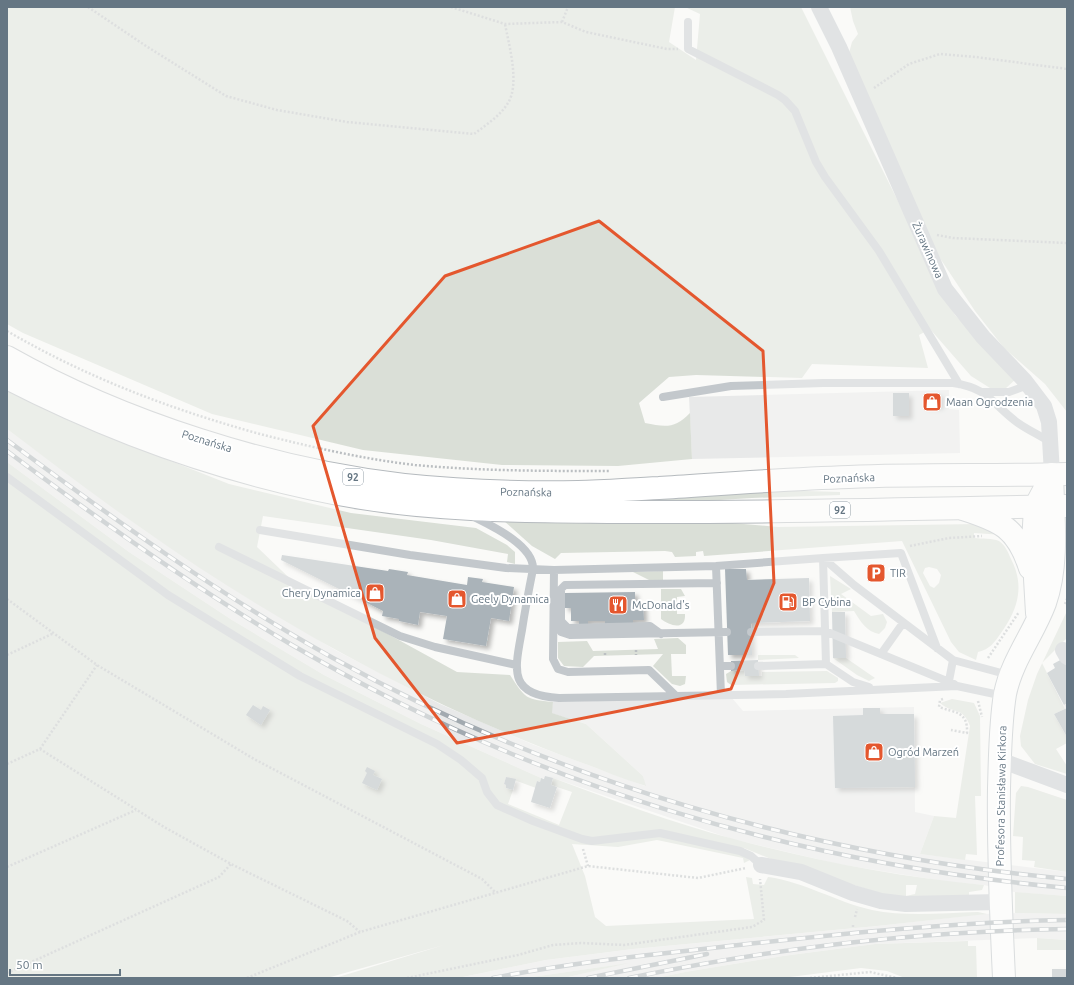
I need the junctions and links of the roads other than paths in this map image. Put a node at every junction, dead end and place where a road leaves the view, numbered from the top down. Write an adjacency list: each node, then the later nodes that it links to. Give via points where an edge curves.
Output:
1 (819, 7): 6 (street, Żurawinowa, via 945,289 983,337)
2 (688, 22): 5 (lane, via 688,49 791,105 816,162 879,251)
3 (7, 357): 10 (main road, Poznańska / 92, via 99,402 182,433 297,465 403,485 484,491 580,492 850,477)
4 (7, 378): 13 (main road, Poznańska / 92, via 106,425 211,462 280,481 358,497)
5 (958, 384): 7 (lane); 8 (lane, via 898,382 731,386)
6 (1028, 385): 7 (lane, via 1009,392); 9 (street, Żurawinowa, via 1047,413 1050,422)
7 (981, 392): 9 (lane, via 1017,422)
8 (663, 397)
9 (1050, 442): 10 (street, Żurawinowa)
10 (1059, 474): 12 (main road, Profesora Stanisława Kirkora)
11 (7, 477): 48 (lane, via 168,595 300,676 437,744 461,760 482,778 487,792 497,805 582,839 592,841 660,833 740,851)
12 (1052, 507): 14 (main road, Poznańska / 92); 19 (main road, Profesora Stanisława Kirkora); 23 (main road, Profesora Stanisława Kirkora)
13 (457, 508): 14 (main road, Poznańska / 92, via 698,513); 21 (lane, via 520,545 530,555)
14 (960, 508): 23 (main road, via 991,518 1008,529 1021,543)
15 (260, 530): 21 (lane, via 410,555 506,568)
16 (1067, 540): 19 (main road)
17 (219, 547): 36 (lane, via 400,636 434,647)
18 (823, 558): 20 (lane); 27 (lane, via 854,586); 28 (lane); 32 (lane, via 901,553)
19 (1053, 560): 25 (main road, Profesora Stanisława Kirkora, via 1049,589)
20 (716, 566): 22 (lane); 24 (lane)
21 (533, 569): 22 (lane); 36 (lane)
22 (554, 570): 26 (lane)
23 (1034, 581): 25 (main road, Profesora Stanisława Kirkora)
24 (717, 583): 29 (lane); 31 (lane, via 565,586 561,589 561,621 568,628 650,626)
25 (1029, 614): 40 (main road, Profesora Stanisława Kirkora, via 1021,650)
26 (554, 616): 31 (lane, via 561,632 570,635); 44 (lane, via 553,659 558,669 568,672 649,670)
27 (904, 623): 32 (lane); 33 (lane)
28 (825, 631): 30 (lane); 33 (lane); 35 (lane)
29 (723, 632): 31 (lane); 37 (lane)
30 (751, 632)
31 (661, 634)
32 (937, 648): 34 (lane)
33 (881, 654): 41 (lane)
34 (953, 660): 40 (lane); 41 (lane)
35 (826, 664): 39 (lane); 42 (lane, via 853,682)
36 (516, 665): 44 (lane, via 517,675 525,687 532,693 542,696)
37 (720, 666): 38 (lane); 43 (lane)
38 (731, 666)
39 (758, 666)
40 (1010, 676): 45 (main road, Profesora Stanisława Kirkora)
41 (951, 685): 42 (lane); 45 (lane)
42 (873, 689): 43 (lane)
43 (721, 695): 44 (lane)
44 (676, 696)
45 (1005, 696): 46 (main road, Profesora Stanisława Kirkora)
46 (1000, 760): 47 (street); 49 (main road, Profesora Stanisława Kirkora)
47 (1067, 785)
48 (761, 864): 49 (street, via 802,872 880,901 906,904)
49 (1000, 902): 50 (main road, Profesora Stanisława Kirkora)
50 (1004, 978)

